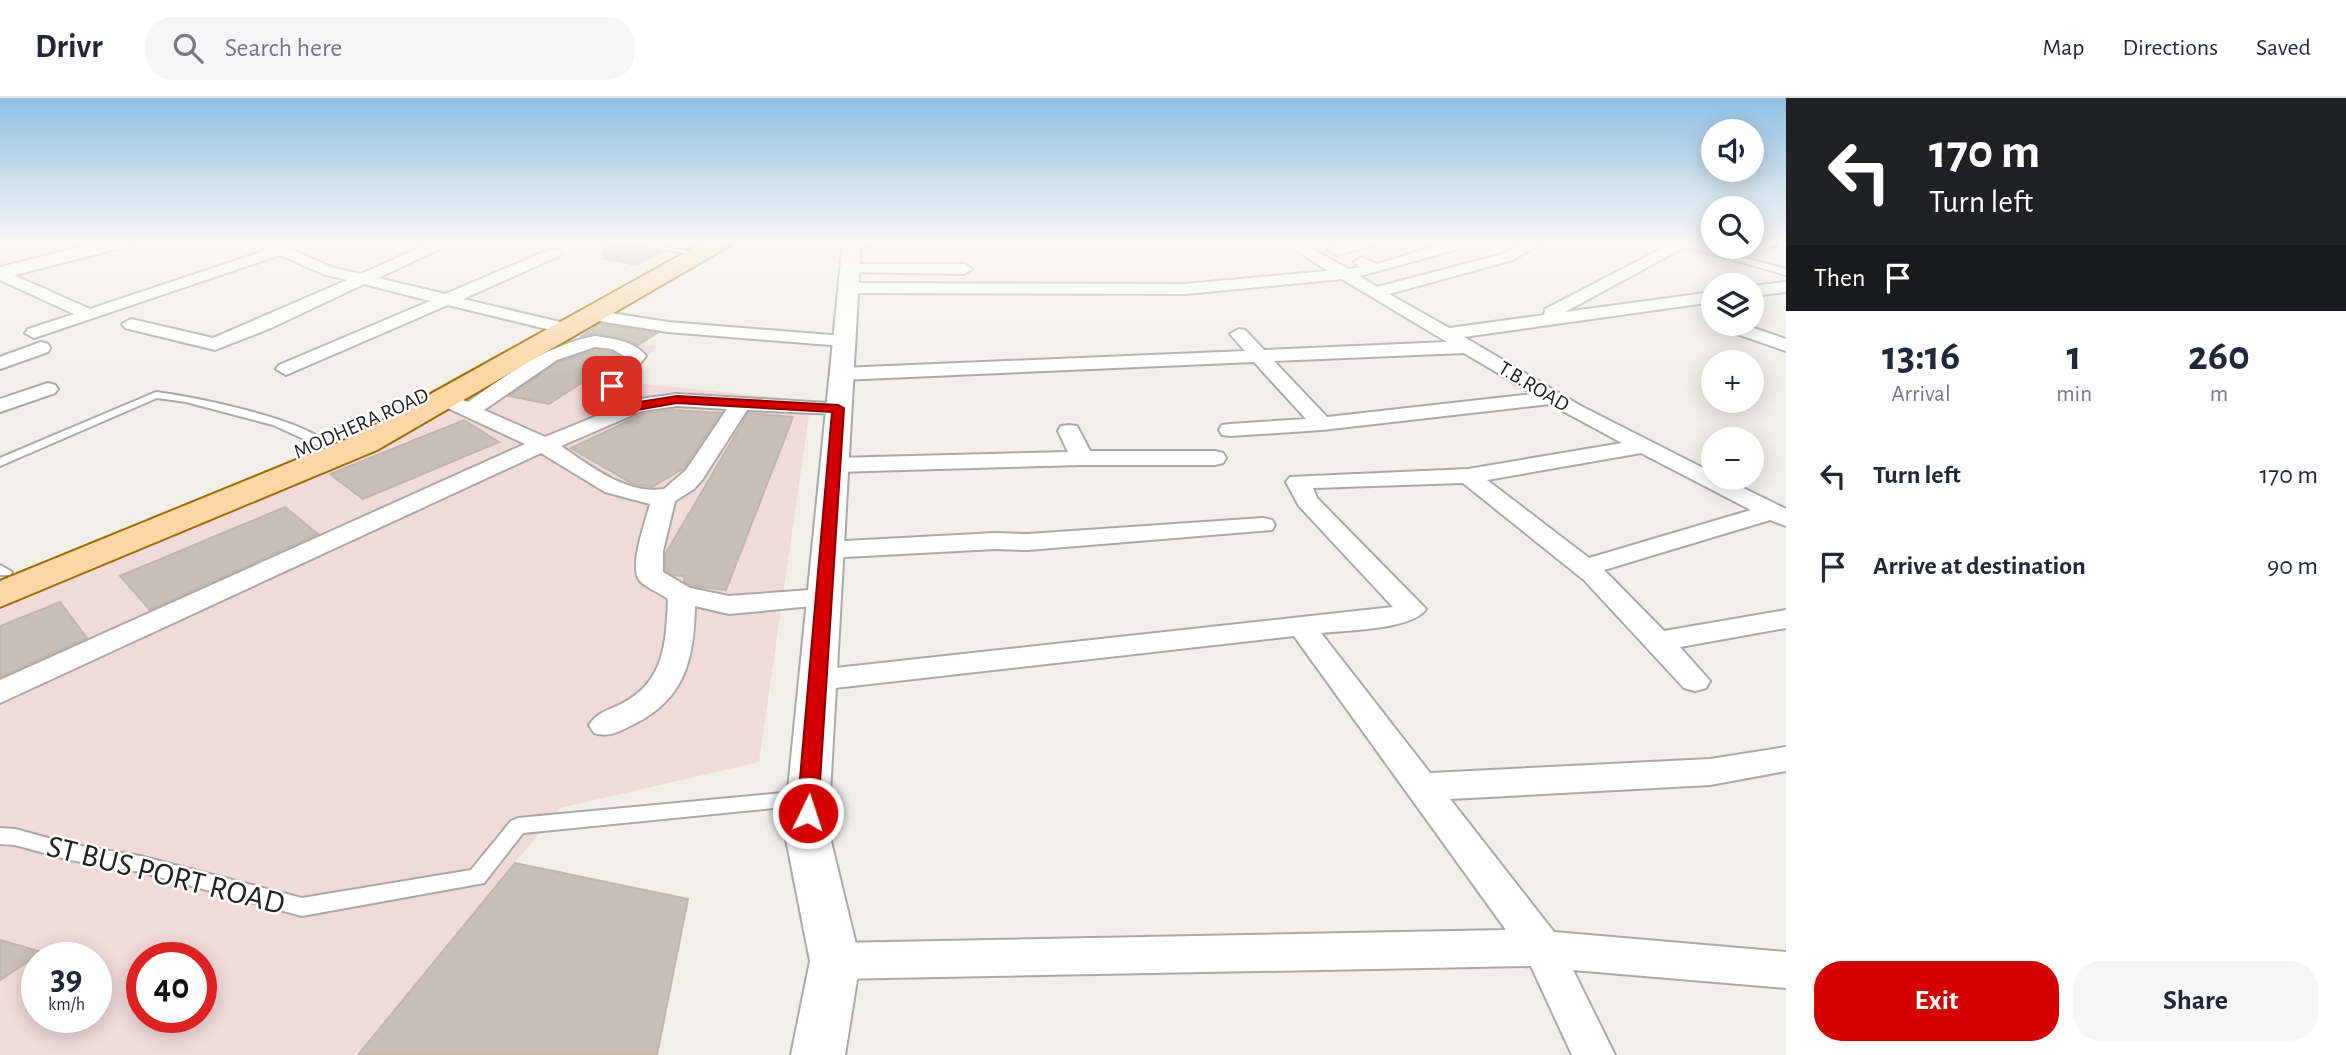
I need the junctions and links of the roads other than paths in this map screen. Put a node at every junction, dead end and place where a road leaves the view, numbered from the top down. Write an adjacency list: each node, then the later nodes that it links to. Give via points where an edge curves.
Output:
1 (27, 286): 20 (street)
2 (176, 286): 20 (street)
3 (347, 286): 24 (street, via 215,344)
4 (390, 286): 18 (street)
5 (482, 286): 18 (street)
6 (633, 286): 23 (main road, MODHERA ROAD)
7 (640, 286): 23 (main road)
8 (851, 286): 33 (street)
9 (1148, 286): 10 (street)
10 (1221, 286)
11 (1366, 286): 16 (street, T.B.ROAD)
12 (1400, 286): 16 (street)
13 (1600, 286): 22 (street)
14 (1786, 287): 15 (street)
15 (1764, 290)
16 (1376, 292): 26 (street, T.B.ROAD)
17 (1701, 299): 19 (street)
18 (450, 300): 23 (street); 32 (street)
19 (1668, 303): 21 (street); 22 (street)
20 (90, 315): 31 (street)
21 (1701, 315)
22 (1534, 322): 26 (street)
23 (572, 323): 33 (street, via 668,327); 37 (main road); 43 (main road, MODHERA ROAD)
24 (131, 324)
25 (1239, 334): 30 (street)
26 (1447, 334): 29 (street, T.B.ROAD)
27 (1760, 336): 28 (street)
28 (1786, 345)
29 (1469, 348): 30 (street); 35 (street, T.B.ROAD)
30 (1259, 356): 33 (street); 40 (street)
31 (0, 363)
32 (286, 369)
33 (841, 374): 36 (street); 49 (street)
34 (48, 388): 38 (street)
35 (1553, 398): 40 (street); 45 (street, T.B.ROAD)
36 (740, 404): 39 (street, via 677,400); 51 (street, via 685,485)
37 (457, 405): 39 (street, via 580,342 629,349 637,356 612,386); 44 (street); 56 (main road)
38 (0, 406)
39 (637, 406): 44 (street)
40 (1322, 424): 41 (street)
41 (1230, 430)
42 (1069, 431): 46 (street)
43 (320, 443): 48 (lane, via 277,423 156,395); 56 (main road, MODHERA ROAD)
44 (543, 444): 51 (street, via 630,494); 64 (street)
45 (1643, 446): 50 (street); 52 (street, T.B.ROAD)
46 (1082, 458): 47 (street); 49 (street)
47 (1215, 458)
48 (0, 462)
49 (834, 465): 54 (street)
50 (1468, 476): 55 (street); 60 (street, via 1298,482 1307,501 1412,610)
51 (664, 498): 57 (street, via 650,551 650,576)
52 (1779, 515): 55 (street)
53 (1263, 525): 54 (street, via 1028,542)
54 (827, 550): 58 (street)
55 (1585, 567): 61 (street)
56 (1, 578)
57 (682, 595): 58 (street, via 729,605); 65 (street, via 681,645 667,679 653,699)
58 (824, 598): 62 (street)
59 (1786, 620): 61 (street)
60 (1302, 627): 62 (street); 67 (street)
61 (1658, 642): 63 (street)
62 (817, 680): 68 (street)
63 (1695, 681)
64 (0, 692)
65 (605, 725)
66 (1786, 759): 67 (street, via 1710,772)
67 (1422, 787): 70 (street)
68 (809, 797): 69 (lane, ST BUS PORT ROAD, via 518,826 477,877 302,907 140,864); 71 (street, via 807,829)
69 (0, 836)
70 (1543, 948): 71 (street); 72 (street); 74 (street)
71 (835, 961): 73 (street)
72 (1786, 970)
73 (818, 1055)
74 (1594, 1055)

